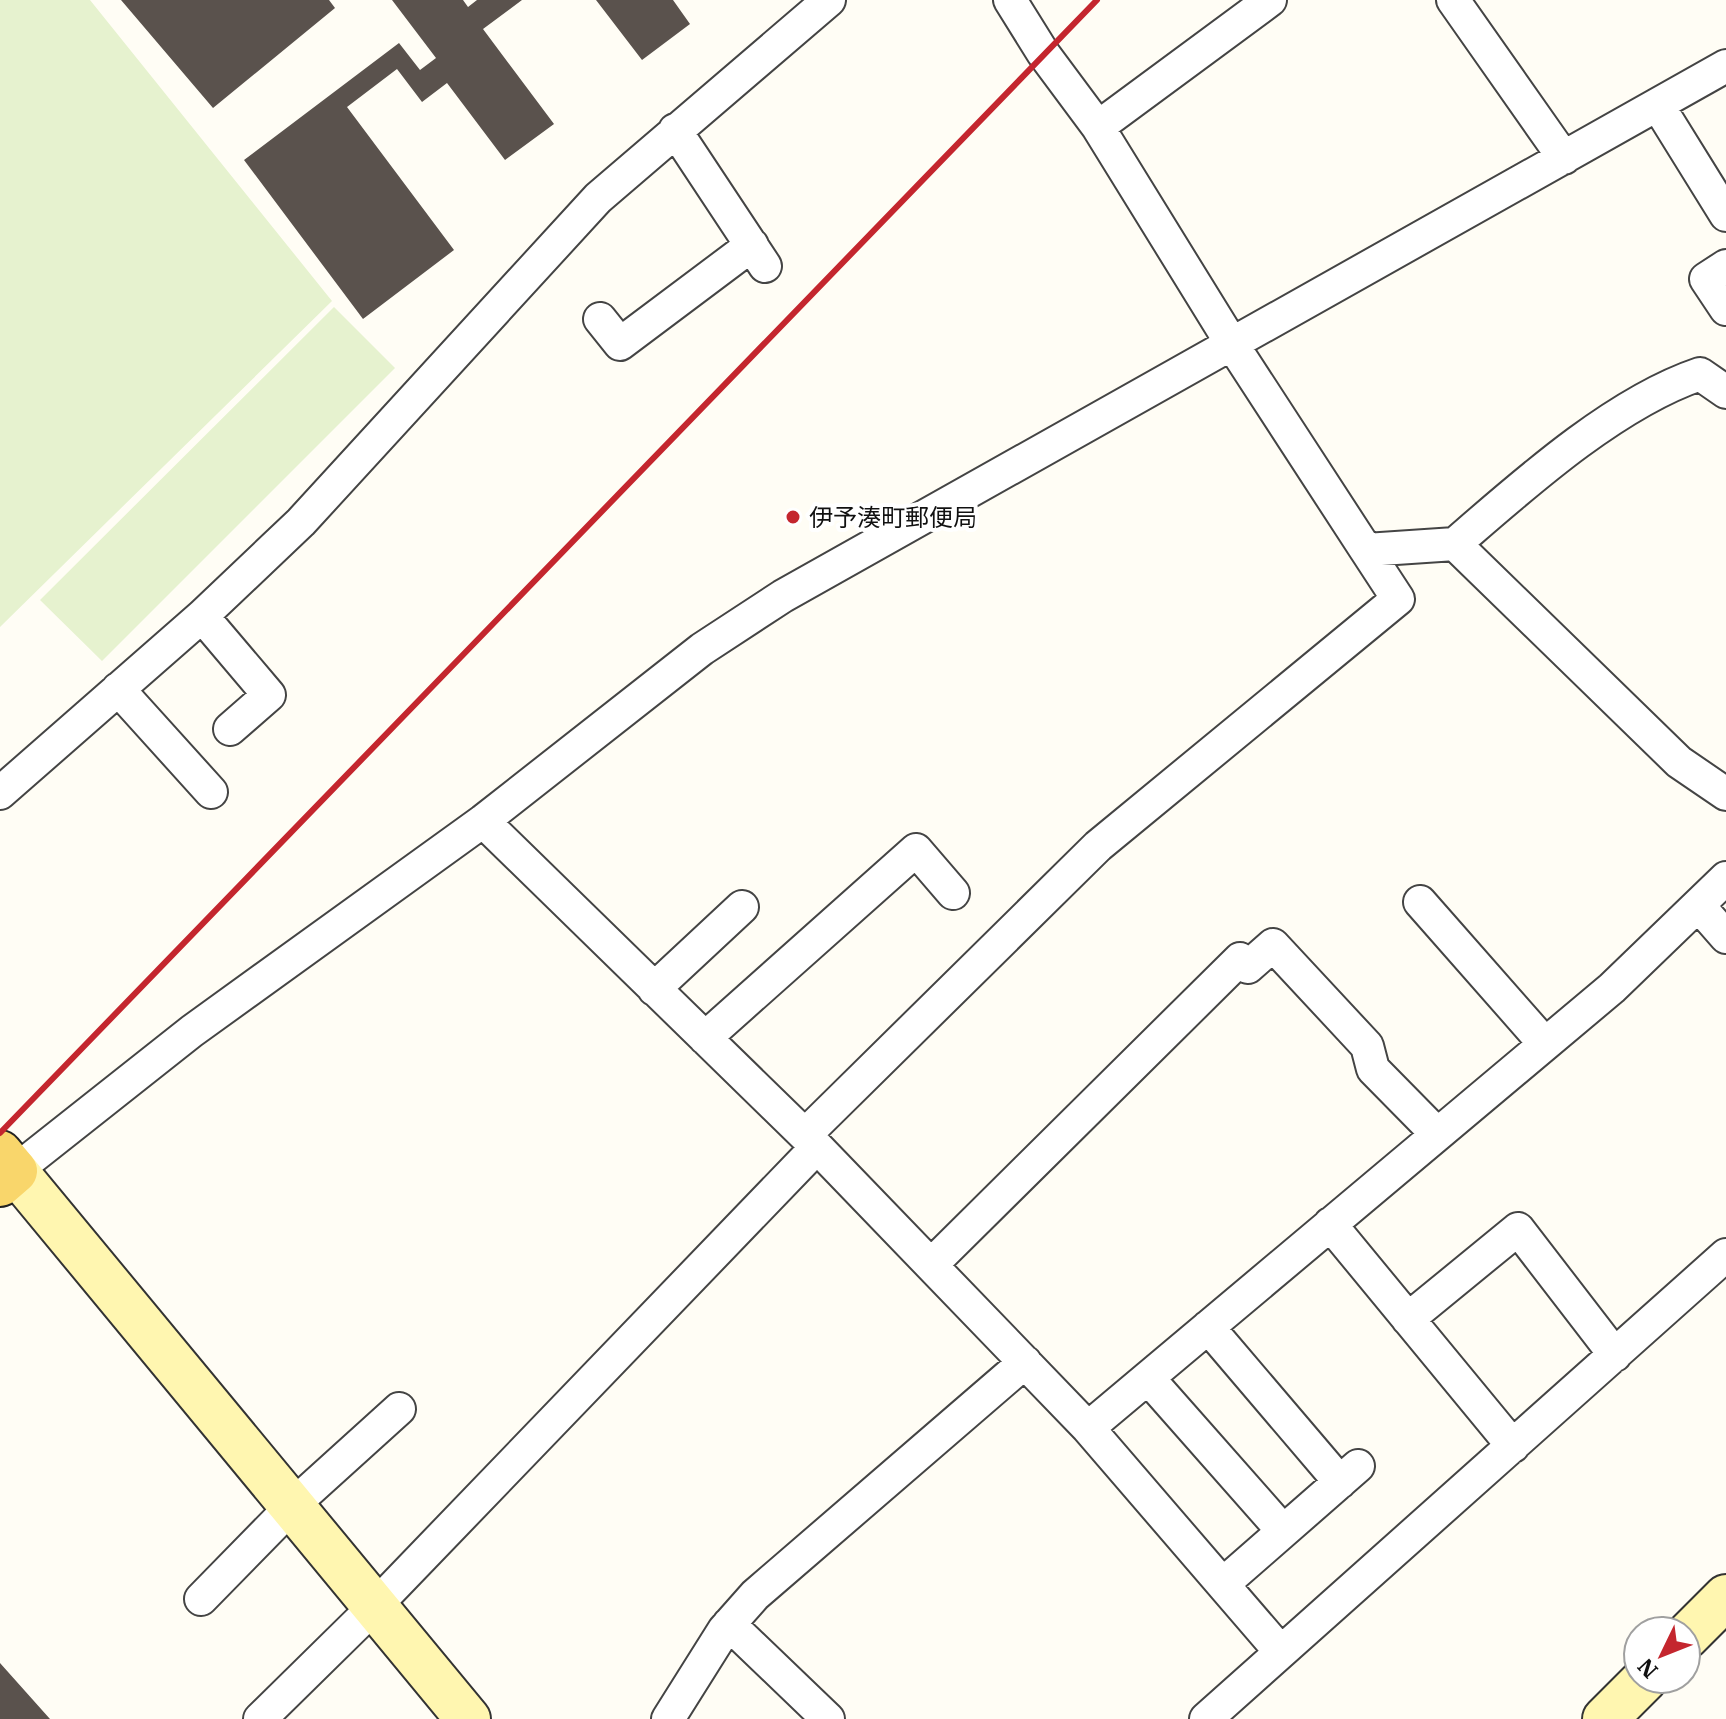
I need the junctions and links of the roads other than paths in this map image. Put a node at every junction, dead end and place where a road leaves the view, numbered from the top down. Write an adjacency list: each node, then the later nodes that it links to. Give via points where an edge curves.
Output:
1 (829, 0): 8 (street)
2 (1010, 0): 7 (street)
3 (1270, 0): 7 (street)
4 (1453, 0): 9 (street)
5 (1726, 66): 6 (street)
6 (1659, 107): 9 (street); 10 (street)
7 (1098, 127): 14 (street)
8 (675, 130): 13 (street, via 758,255 620,344); 18 (street, via 598,198 301,522)
9 (1564, 158): 14 (street)
10 (1726, 215)
11 (1726, 266): 12 (street, via 1706,279)
12 (1726, 309)
13 (600, 319)
14 (1232, 344): 17 (street); 24 (street, via 783,596 702,649)
15 (1726, 392): 16 (street, via 1700,374 1628,409 1529,479)
16 (1455, 544): 17 (street); 23 (street, via 1679,762)
17 (1366, 550): 35 (street, via 1398,599 1098,846)
18 (202, 616): 19 (street); 20 (street, via 269,695)
19 (118, 689): 21 (street); 22 (street)
20 (230, 729)
21 (211, 792)
22 (0, 793)
23 (1726, 794)
24 (483, 821): 31 (street); 36 (street)
25 (1726, 878): 28 (street)
26 (953, 893): 32 (street, via 916,850)
27 (1420, 902): 33 (street)
28 (1698, 905): 30 (street); 33 (street)
29 (742, 907): 31 (street)
30 (1726, 937)
31 (654, 989): 32 (street)
32 (705, 1038): 35 (street)
33 (1545, 1044): 34 (street)
34 (1437, 1134): 37 (street); 39 (street, via 1373,1069 1367,1046 1273,945 1248,967 1240,959)
35 (811, 1141): 39 (street); 53 (street)
36 (5, 1170): 48 (street)
37 (1330, 1224): 40 (street); 41 (street)
38 (1726, 1255): 42 (street)
39 (931, 1265): 43 (street)
40 (1408, 1319): 42 (street, via 1518,1229); 47 (street)
41 (1208, 1327): 44 (street); 49 (street, via 1349,1474)
42 (1615, 1355): 47 (street)
43 (1025, 1362): 46 (street); 55 (street, via 755,1595)
44 (1148, 1378): 46 (street); 49 (street)
45 (399, 1409): 48 (street)
46 (1088, 1428): 50 (street)
47 (1513, 1446): 56 (street)
48 (294, 1504): 52 (street); 53 (street)
49 (1283, 1531): 50 (street)
50 (1223, 1584): 56 (street)
51 (1726, 1597): 54 (street)
52 (201, 1599)
53 (376, 1605): 58 (street); 59 (street)
54 (1702, 1621)
55 (729, 1624): 60 (street); 61 (street)
56 (1280, 1651): 62 (street)
57 (1629, 1695): 63 (street)
58 (260, 1719)
59 (468, 1719)
60 (668, 1719)
61 (828, 1719)
62 (1206, 1719)
63 (1605, 1719)

